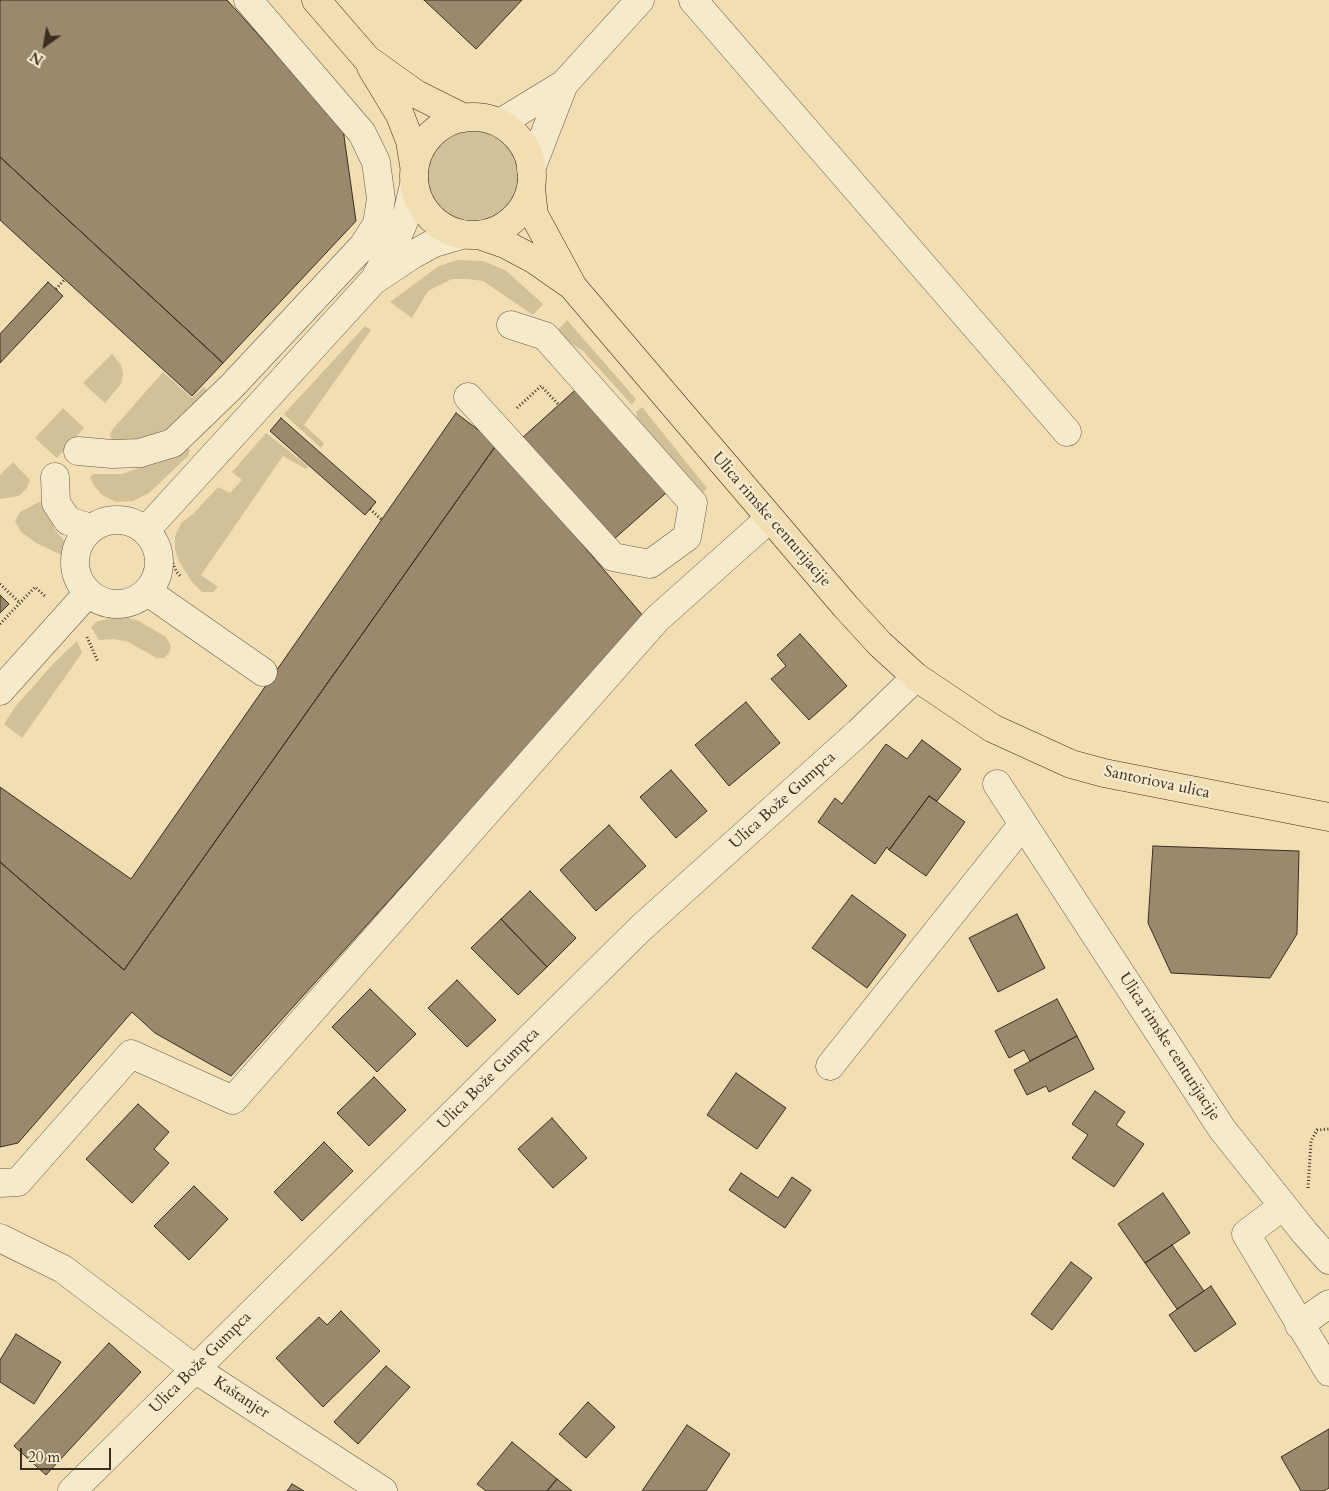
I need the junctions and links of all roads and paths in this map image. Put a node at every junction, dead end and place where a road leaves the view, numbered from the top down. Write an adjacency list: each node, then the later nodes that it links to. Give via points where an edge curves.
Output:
1 (248, 0): 21 (street, via 362,132 376,162 381,199 377,224 363,246 245,372 173,443 140,453)
2 (316, 0): 5 (main road)
3 (640, 0): 6 (street)
4 (693, 0): 20 (street)
5 (368, 58): 7 (main road, via 416,94); 9 (main road, via 400,115 410,141)
6 (564, 84): 8 (street); 10 (street)
7 (464, 118): 8 (main road); 9 (main road, via 446,123 431,133 420,148)
8 (500, 123): 10 (main road, via 526,150)
9 (414, 175): 11 (main road, via 419,202 430,217 444,228); 13 (street, via 407,214)
10 (531, 179): 11 (main road, via 524,206 512,221 497,230); 14 (main road, Ulica rimske centurijacije, via 534,216)
11 (470, 235): 13 (street, via 434,243); 14 (main road, Ulica rimske centurijacije, via 505,244)
12 (65, 279): 15 (path)
13 (373, 281): 27 (street)
14 (573, 287): 24 (main road, Ulica rimske centurijacije)
15 (56, 289)
16 (512, 325): 19 (street, via 545,336 693,503 687,537 650,564 613,557)
17 (468, 397): 19 (street)
18 (559, 405): 19 (path, via 541,386)
19 (496, 428)
20 (1067, 432)
21 (78, 451)
22 (55, 477): 26 (street, via 56,503 68,521)
23 (370, 509): 25 (path)
24 (769, 519): 40 (main road, Ulica rimske centurijacije, via 880,644); 48 (street, via 658,619 233,1100 131,1054 18,1182)
25 (382, 520)
26 (91, 528): 27 (street, via 102,522 119,520 136,523); 30 (street, via 78,547 75,559 80,582)
27 (156, 537): 31 (street, via 160,568); 33 (path, via 176,571 192,588)
28 (0, 584): 32 (path)
29 (35, 587): 32 (path)
30 (88, 592): 31 (street, via 112,604 137,600); 41 (street)
31 (148, 592): 33 (street)
32 (20, 603): 36 (path)
33 (175, 612): 39 (street)
34 (103, 618): 35 (path, via 117,613)
35 (138, 618)
36 (0, 624)
37 (85, 632): 38 (path)
38 (98, 662)
39 (263, 672)
40 (916, 677): 42 (main road, Ulica rimske centurijacije); 55 (street, Ulica Bože Gumpca, via 641,928)
41 (0, 692)
42 (992, 728): 44 (main road, Santoriova ulica, via 1071,764 1104,773)
43 (997, 784): 45 (street, Ulica rimske centurijacije)
44 (1329, 817)
45 (1023, 824): 46 (street); 49 (street, Ulica rimske centurijacije, via 1222,1129)
46 (830, 1066)
47 (1329, 1129): 50 (path, via 1317,1130 1311,1141)
48 (0, 1183)
49 (1283, 1206): 50 (street, Ulica rimske centurijacije); 54 (street, via 1246,1234)
50 (1304, 1233): 52 (street, Ulica rimske centurijacije)
51 (0, 1238): 55 (street, Kaštanjer, via 63,1269)
52 (1329, 1260)
53 (1329, 1304): 54 (street)
54 (1299, 1325): 56 (street)
55 (195, 1369): 57 (street, Ulica Bože Gumpca); 58 (street, Kaštanjer)
56 (1329, 1372)
57 (72, 1491)
58 (383, 1491)

